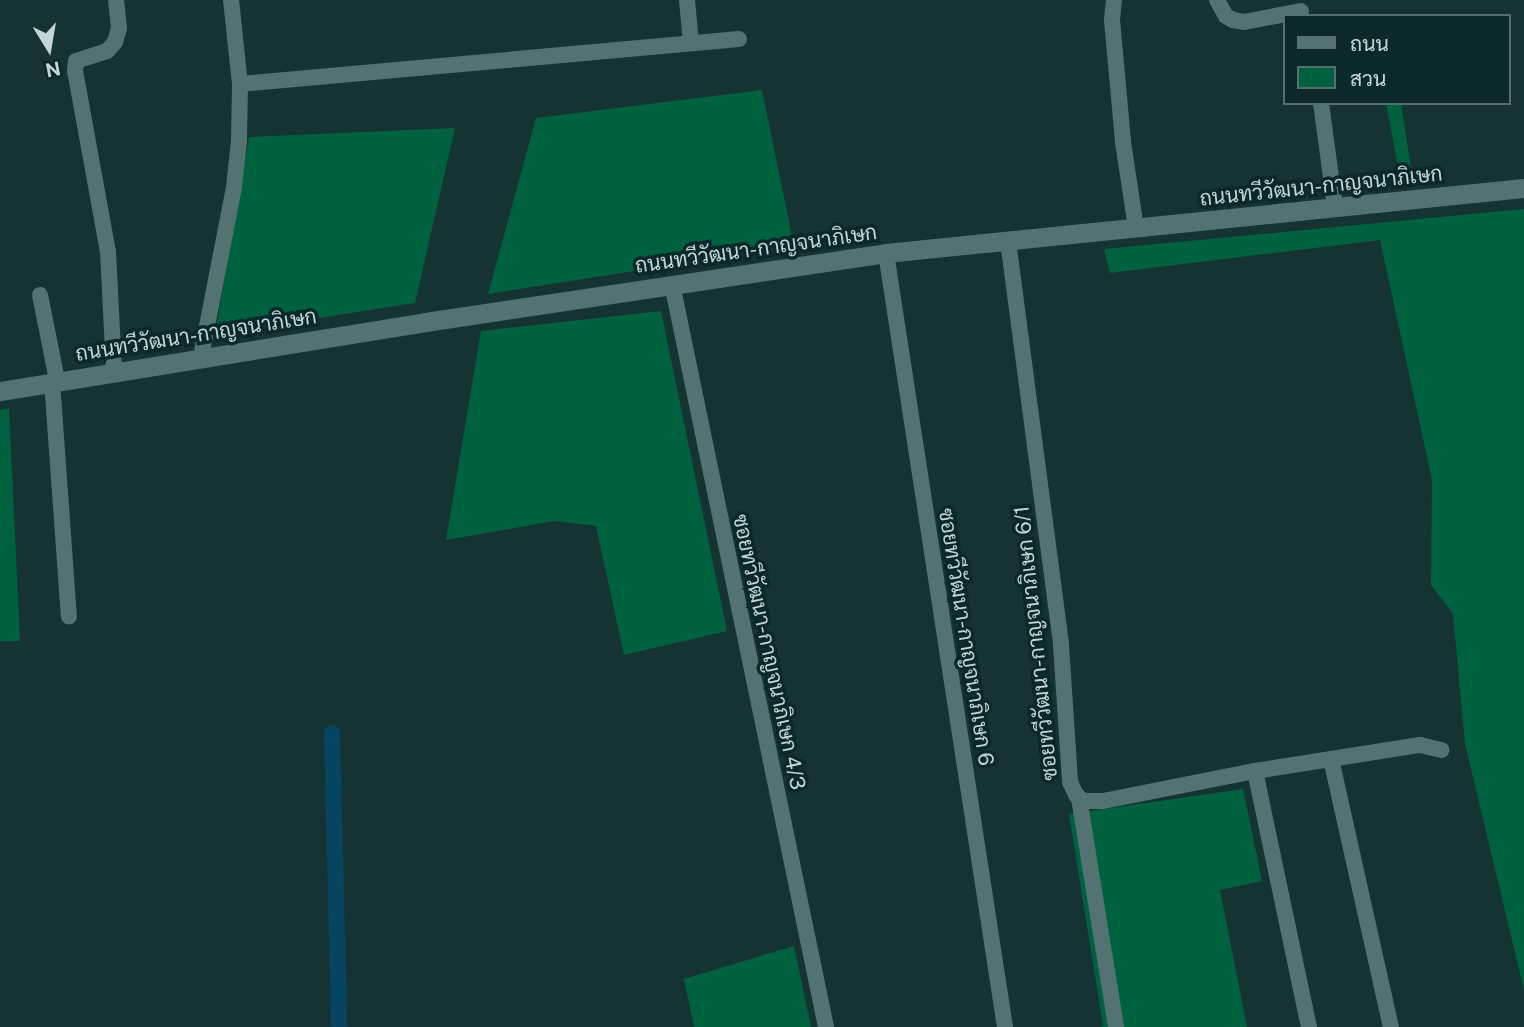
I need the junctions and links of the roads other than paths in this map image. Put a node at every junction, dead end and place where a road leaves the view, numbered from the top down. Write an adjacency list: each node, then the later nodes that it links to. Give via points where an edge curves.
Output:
1 (116, 0): 19 (street, via 119,28 115,42 107,51 76,61 75,71 108,252)
2 (231, 0): 9 (street)
3 (687, 0): 8 (street)
4 (1114, 0): 13 (street, via 1123,142)
5 (1217, 0): 6 (street, via 1226,16 1244,22)
6 (1301, 9)
7 (739, 39): 8 (street)
8 (691, 43): 9 (street)
9 (240, 84): 18 (street, via 234,187)
10 (1321, 105): 12 (street)
11 (1524, 188): 12 (street, ถนนทวีวัฒนา-กาญจนาภิเษก)
12 (1335, 207): 13 (street, ถนนทวีวัฒนา-กาญจนาภิเษก)
13 (1136, 228): 14 (street, ถนนทวีวัฒนา-กาญจนาภิเษก)
14 (1008, 241): 15 (street, ถนนทวีวัฒนา-กาญจนาภิเษก); 26 (street, ซอยทวีวัฒนา-กาญจนาภิเษก 6/1, via 1061,645 1070,782)
15 (886, 253): 16 (street, ถนนทวีวัฒนา-กาญจนาภิเษก); 28 (street, ซอยทวีวัฒนา-กาญจนาภิเษก 6)
16 (672, 284): 18 (street, ถนนทวีวัฒนา-กาญจนาภิเษก); 27 (street, ซอยทวีวัฒนา-กาญจนาภิเษก 4/3)
17 (40, 295): 20 (street)
18 (201, 357): 19 (street, ถนนทวีวัฒนา-กาญจนาภิเษก)
19 (114, 370): 20 (street, ถนนทวีวัฒนา-กาญจนาภิเษก)
20 (55, 381): 21 (street, ถนนทวีวัฒนา-กาญจนาภิเษก); 22 (street)
21 (0, 391)
22 (69, 616)
23 (1441, 751): 24 (street, ซอยทวีวัฒนา-กาญจนาภิเษก 6/1, via 1420,745)
24 (1331, 759): 25 (street, ซอยทวีวัฒนา-กาญจนาภิเษก 6/1); 31 (street)
25 (1255, 771): 26 (street, ซอยทวีวัฒนา-กาญจนาภิเษก 6/1, via 1103,801); 30 (street)
26 (1079, 798): 29 (street)
27 (826, 1027)
28 (1006, 1027)
29 (1116, 1027)
30 (1309, 1027)
31 (1391, 1027)

